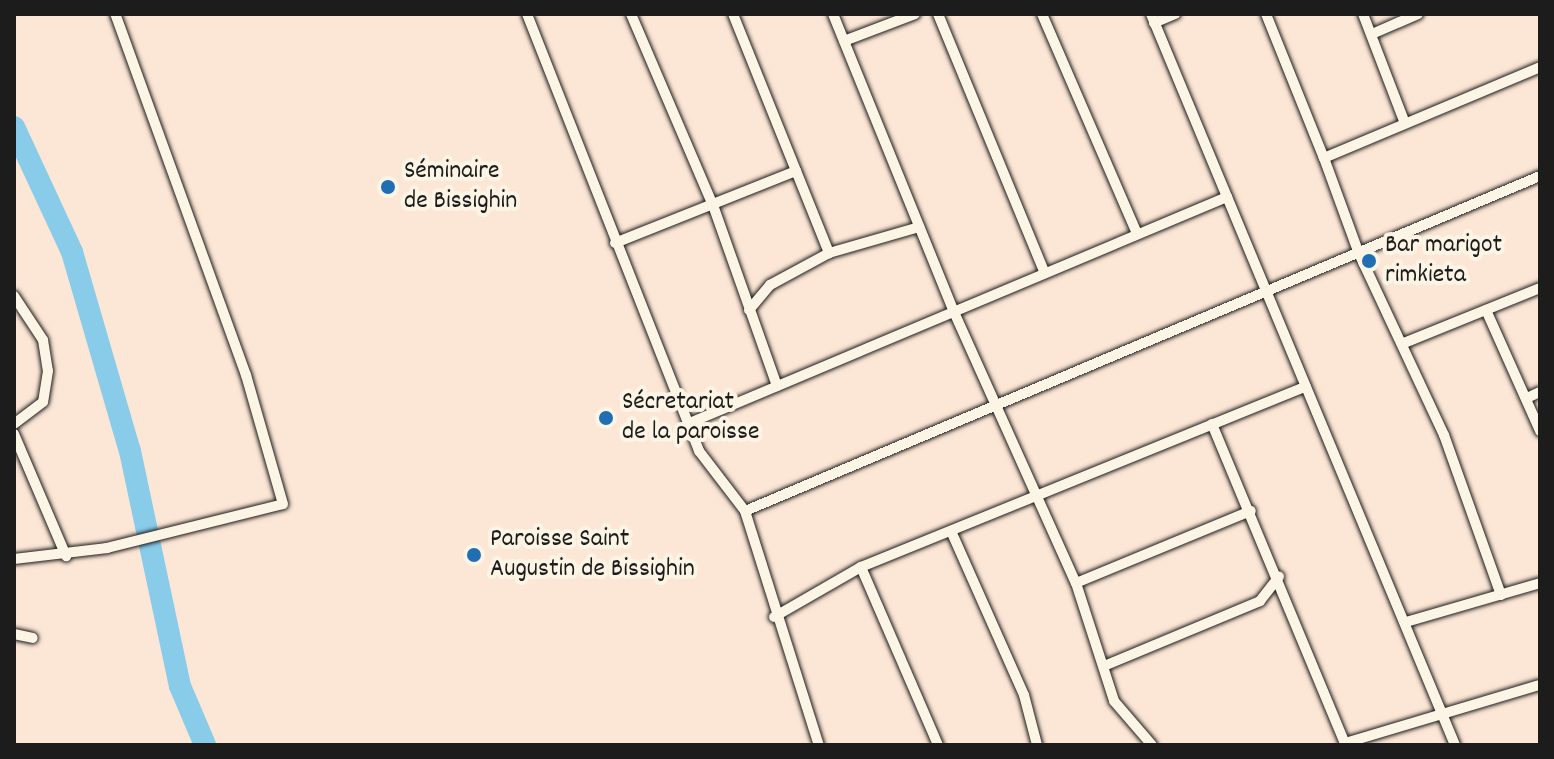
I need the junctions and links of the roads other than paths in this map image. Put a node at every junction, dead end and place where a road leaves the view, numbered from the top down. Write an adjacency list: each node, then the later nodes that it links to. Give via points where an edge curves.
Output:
1 (115, 14): 50 (street, via 246,375 283,504)
2 (527, 14): 25 (street)
3 (631, 14): 22 (street)
4 (733, 14): 19 (street)
5 (833, 14): 15 (street)
6 (915, 14): 15 (street)
7 (938, 14): 28 (street)
8 (1042, 14): 24 (street)
9 (1175, 14): 13 (street)
10 (1266, 14): 18 (street)
11 (1363, 14): 14 (street)
12 (1418, 14): 14 (street)
13 (1152, 18): 21 (street)
14 (1372, 34): 17 (street)
15 (844, 41): 23 (street)
16 (1540, 67): 17 (street)
17 (1404, 121): 18 (street)
18 (1324, 158): 26 (street)
19 (796, 171): 22 (street); 27 (street)
20 (1540, 176): 26 (street)
21 (1227, 197): 24 (street); 30 (street)
22 (714, 208): 25 (street); 32 (street)
23 (919, 227): 27 (street); 34 (street)
24 (1137, 234): 28 (street)
25 (615, 243): 42 (street)
26 (1358, 251): 30 (street); 35 (street)
27 (829, 253): 32 (street, via 770,285)
28 (1045, 273): 34 (street)
29 (1540, 288): 33 (street)
30 (1265, 289): 37 (street); 40 (street)
31 (14, 296): 41 (street, via 43,340 48,371 43,402)
32 (749, 310): 36 (street)
33 (1486, 310): 35 (street); 39 (street)
34 (954, 312): 36 (street); 40 (street)
35 (1404, 343): 56 (street)
36 (777, 386): 42 (street)
37 (1306, 386): 43 (street); 58 (street)
38 (1540, 392): 39 (street)
39 (1527, 398): 44 (street)
40 (995, 403): 46 (street); 47 (street)
41 (14, 424)
42 (687, 424): 47 (street)
43 (1212, 424): 46 (street); 48 (street)
44 (1540, 431)
45 (14, 434): 50 (street)
46 (1039, 499): 49 (street); 54 (street)
47 (745, 511): 57 (street)
48 (1251, 511): 53 (street); 54 (street)
49 (951, 531): 52 (street); 67 (street, via 1024,695)
50 (66, 556): 51 (street)
51 (14, 559)
52 (861, 567): 57 (street); 66 (street)
53 (1279, 577): 61 (street, via 1260,601); 64 (street)
54 (1076, 583): 61 (street)
55 (1540, 583): 56 (street)
56 (1501, 595): 58 (street)
57 (774, 617): 65 (street)
58 (1406, 622): 63 (street)
59 (14, 634): 60 (street)
60 (33, 638)
61 (1104, 666): 68 (street, via 1119,710)
62 (1540, 685): 63 (street)
63 (1443, 712): 64 (street); 69 (street)
64 (1344, 744)
65 (819, 745)
66 (938, 745)
67 (1037, 745)
68 (1152, 745)
69 (1455, 745)

